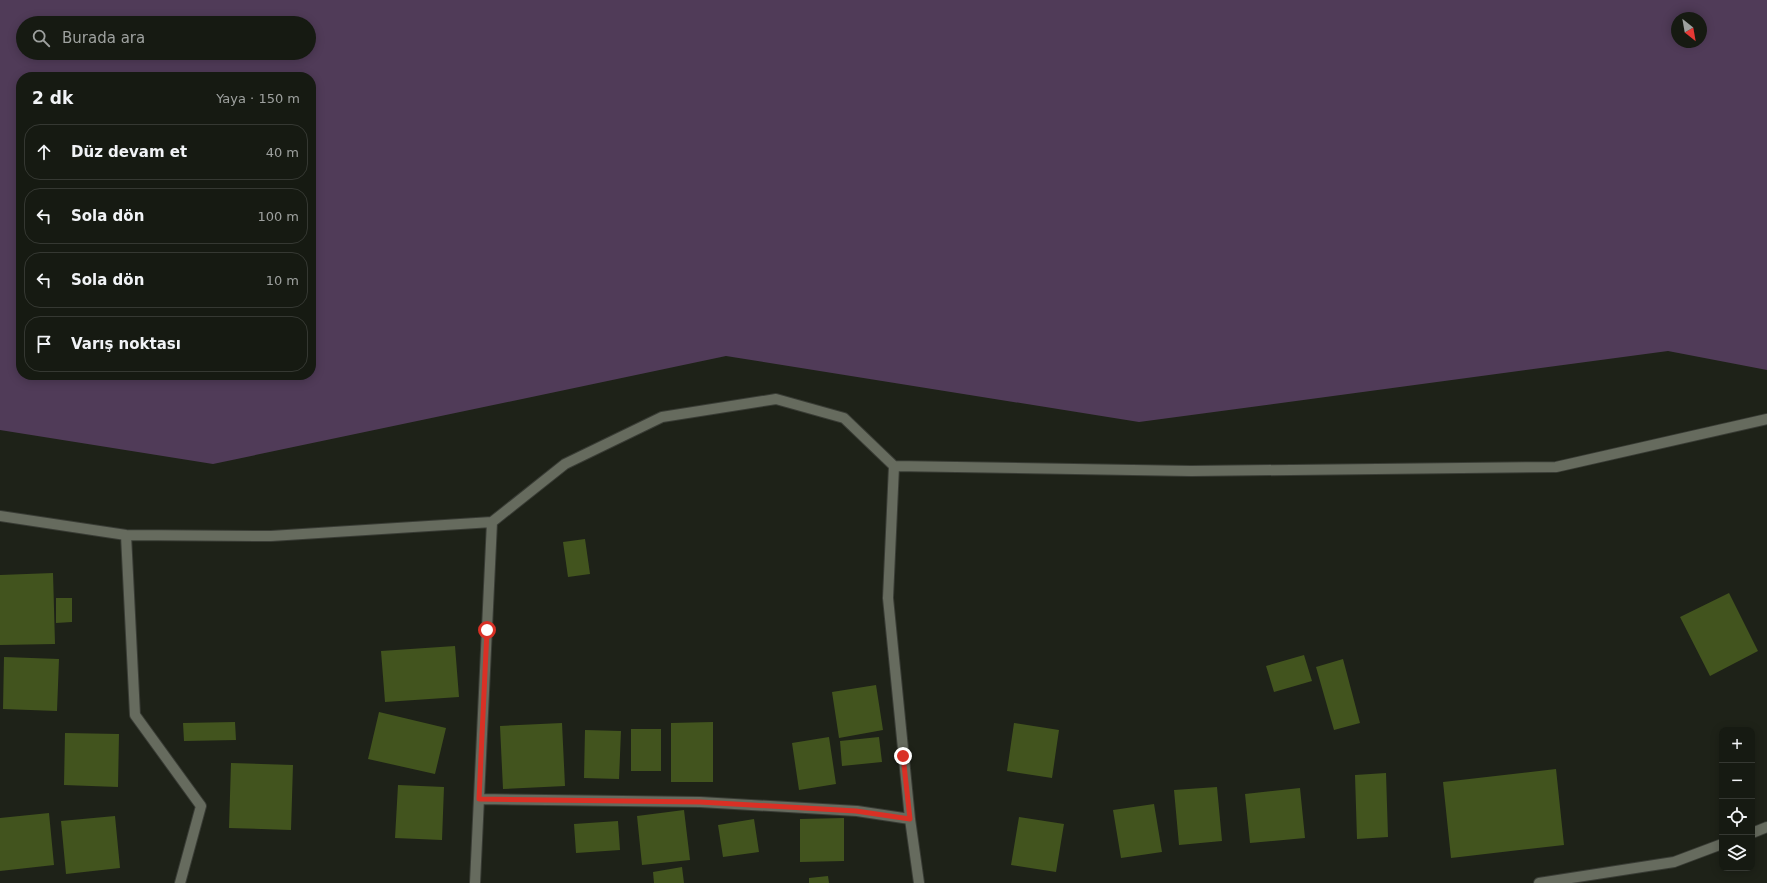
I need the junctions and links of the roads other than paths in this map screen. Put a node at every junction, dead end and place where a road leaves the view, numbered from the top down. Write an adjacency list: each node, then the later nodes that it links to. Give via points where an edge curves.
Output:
1 (1767, 419): 2 (street, via 1556,467 1191,471)
2 (894, 466): 4 (street, via 844,418 776,399 662,417 565,464); 7 (street, via 888,598)
3 (0, 516): 5 (street)
4 (492, 522): 5 (street, via 271,536); 6 (street)
5 (126, 536): 11 (street, via 136,714 201,806)
6 (479, 799): 7 (street, via 700,802 856,811); 12 (street)
7 (910, 819): 13 (street)
8 (1767, 827): 9 (street)
9 (1755, 831)
10 (1719, 845): 14 (street, via 1674,862)
11 (180, 883)
12 (475, 883)
13 (918, 883)
14 (1539, 883)

